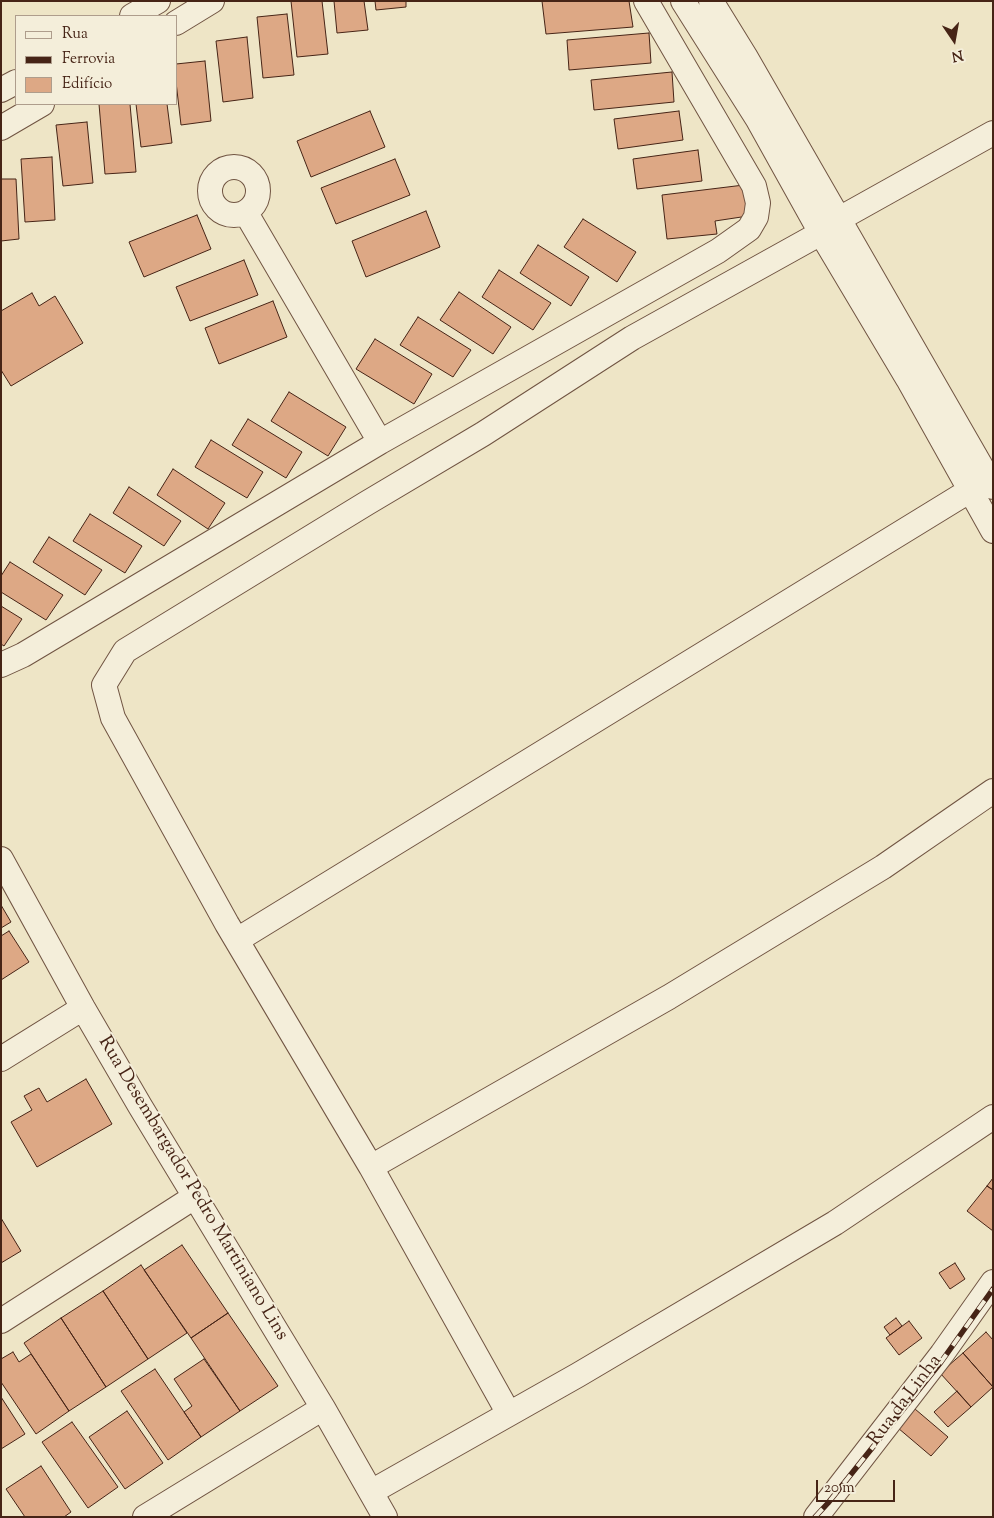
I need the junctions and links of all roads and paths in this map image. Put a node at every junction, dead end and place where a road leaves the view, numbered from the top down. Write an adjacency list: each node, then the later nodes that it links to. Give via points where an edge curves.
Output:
1 (158, 1): 6 (street)
2 (212, 1): 7 (street)
3 (646, 1): 15 (street, via 754,186 758,203 754,222 718,251)
4 (683, 1): 14 (street)
5 (711, 1): 14 (street, via 745,56)
6 (134, 15)
7 (178, 22)
8 (15, 83): 9 (street)
9 (1, 90)
10 (40, 105): 11 (street)
11 (1, 128)
12 (993, 133): 14 (street)
13 (246, 212): 15 (street)
14 (830, 226): 16 (street, via 908,379); 21 (street, via 632,338 483,434 125,651 104,685 113,718)
15 (380, 442): 18 (street, via 23,656)
16 (986, 485): 17 (street); 21 (street)
17 (993, 531)
18 (1, 665)
19 (993, 792): 25 (street, via 883,867 668,997)
20 (1, 859): 22 (street, Rua Desembargador Pedro Martiniano Lins)
21 (237, 940): 25 (street)
22 (83, 1008): 23 (street); 26 (street, Rua Desembargador Pedro Martiniano Lins)
23 (1, 1059)
24 (993, 1117): 30 (street, via 836,1223)
25 (371, 1167): 30 (street)
26 (196, 1196): 28 (street); 29 (street, Rua Desembargador Pedro Martiniano Lins)
27 (993, 1282): 34 (street, Rua da Linha, via 942,1354)
28 (1, 1321)
29 (323, 1408): 31 (street, Rua Desembargador Pedro Martiniano Lins); 32 (street)
30 (510, 1414): 31 (street)
31 (371, 1492): 33 (street, Rua Desembargador Pedro Martiniano Lins)
32 (145, 1517)
33 (385, 1517)
34 (816, 1517)

